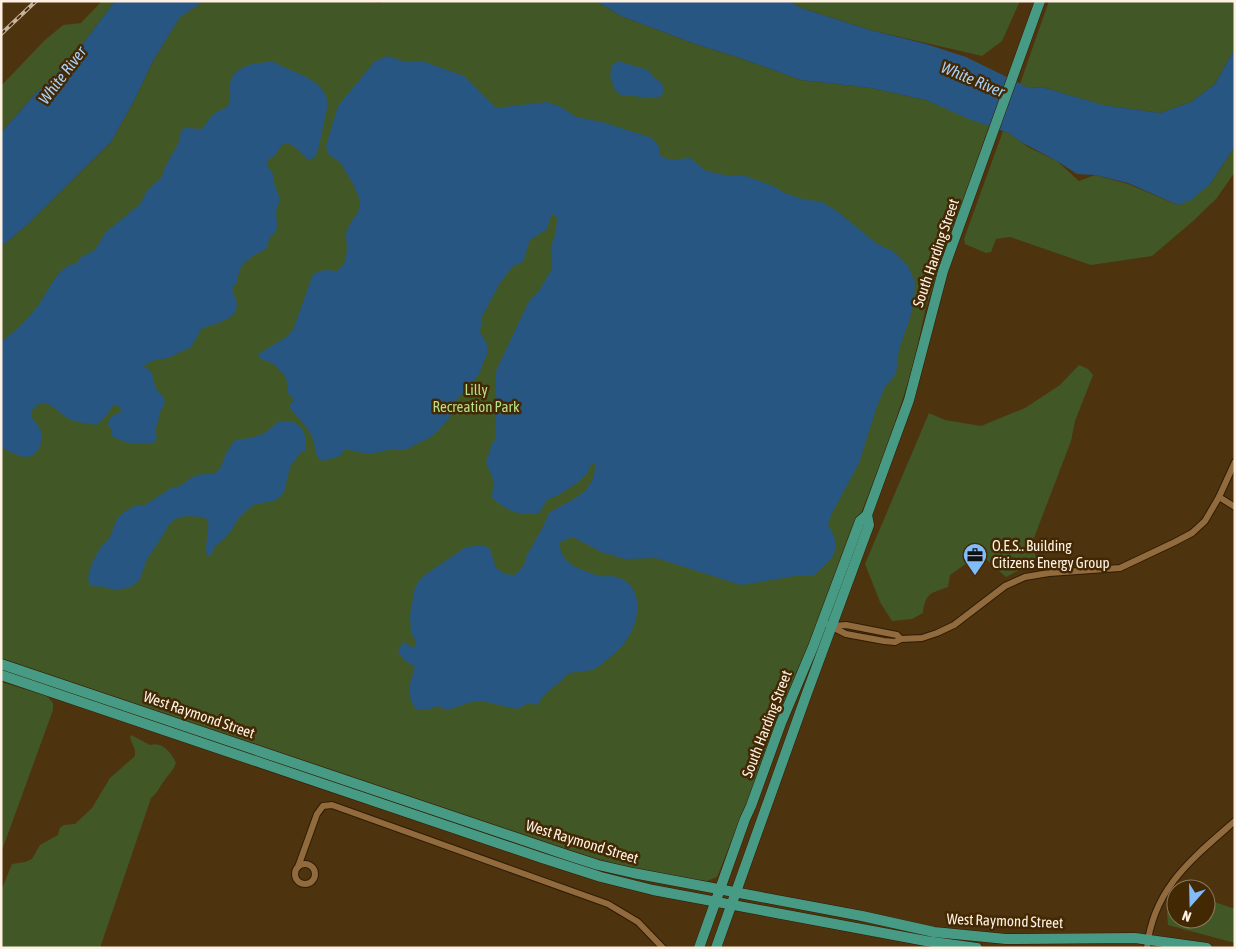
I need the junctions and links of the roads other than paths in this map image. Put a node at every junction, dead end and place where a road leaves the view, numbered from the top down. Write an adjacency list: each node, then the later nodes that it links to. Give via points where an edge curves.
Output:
1 (1040, 1): 5 (main road, South Harding Street, via 938,288 905,411 868,516 860,521)
2 (1235, 462): 3 (street)
3 (1219, 497): 4 (street); 5 (street, via 1206,521 1176,542 1120,568 1024,577 1005,586 949,628 922,638 900,639 846,625)
4 (1235, 506)
5 (827, 624): 8 (main road, South Harding Street); 10 (main road, South Harding Street)
6 (1, 664): 9 (main road, West Raymond Street)
7 (1, 675): 11 (main road, West Raymond Street)
8 (762, 776): 10 (main road); 16 (main road, South Harding Street)
9 (352, 782): 11 (main road); 16 (main road, West Raymond Street, via 598,865)
10 (774, 782): 17 (main road, South Harding Street)
11 (349, 792): 18 (main road, West Raymond Street, via 601,877)
12 (1235, 821): 20 (street, via 1177,874 1159,904)
13 (303, 853): 14 (street); 15 (street); 21 (street, via 319,810 332,805 608,904 638,922)
14 (306, 864): 15 (street); 15 (street, via 313,868 315,874 314,880 307,884 296,879)
15 (298, 867)
16 (720, 890): 17 (main road, West Raymond Street); 18 (main road, South Harding Street)
17 (736, 893): 19 (main road, South Harding Street); 20 (main road, West Raymond Street, via 956,935)
18 (716, 902): 19 (main road, West Raymond Street); 22 (main road, South Harding Street)
19 (732, 905): 23 (main road, South Harding Street); 24 (main road, West Raymond Street)
20 (1147, 944): 25 (main road, West Raymond Street)
21 (663, 948)
22 (699, 948)
23 (716, 948)
24 (977, 948)
25 (1207, 948)

